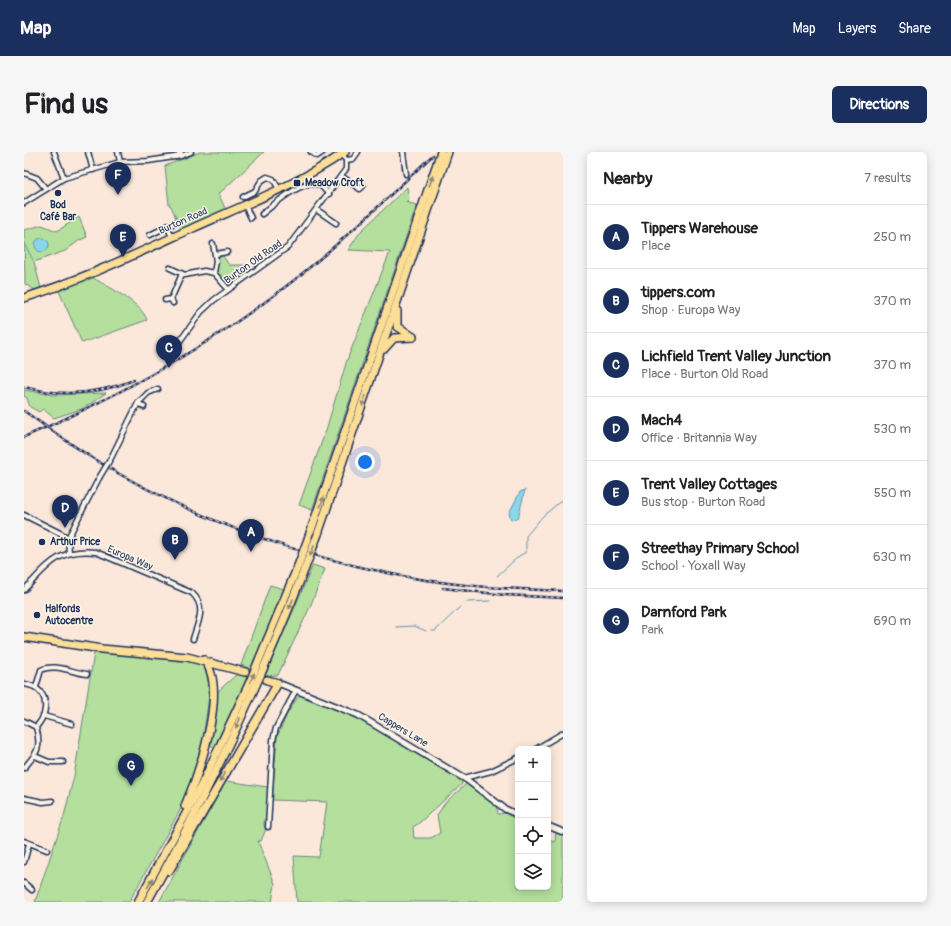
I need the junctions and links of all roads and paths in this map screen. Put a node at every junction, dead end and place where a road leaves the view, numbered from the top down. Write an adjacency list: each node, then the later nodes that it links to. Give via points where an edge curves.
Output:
1 (54, 152): 19 (street)
2 (88, 152): 15 (street)
3 (118, 152): 14 (street)
4 (181, 152): 13 (street)
5 (191, 152): 13 (street)
6 (311, 152): 7 (street, via 317,156)
7 (323, 152)
8 (358, 152): 12 (street, via 353,159)
9 (402, 152): 17 (street)
10 (441, 152): 53 (highway, one-way to 10, bridge, via 308,539)
11 (448, 152): 41 (highway)
12 (344, 154): 18 (street, Burton Old Road, via 346,169); 22 (highway, Burton Road)
13 (176, 156): 14 (street)
14 (120, 162): 15 (street)
15 (93, 170): 19 (street)
16 (24, 173): 21 (street, via 37,178)
17 (406, 174)
18 (341, 176): 20 (street, via 360,189); 23 (street, Burton Old Road)
19 (64, 178): 21 (street)
20 (363, 186)
21 (46, 189): 25 (street)
22 (279, 189): 24 (street, via 273,179 267,178 261,181 256,190 247,192); 26 (highway, Burton Road)
23 (328, 194): 27 (street, Burton Old Road); 28 (street, via 320,185 307,184 266,208)
24 (243, 197)
25 (24, 203)
26 (245, 205): 29 (street); 34 (highway, Burton Road)
27 (317, 210): 30 (street); 42 (street, Burton Old Road, via 288,247)
28 (262, 214)
29 (251, 218)
30 (335, 221)
31 (176, 222): 32 (street)
32 (167, 226): 33 (street); 34 (street)
33 (152, 235)
34 (172, 237): 43 (highway, Burton Road, via 56,287)
35 (213, 244): 37 (street)
36 (227, 252): 37 (street)
37 (216, 254): 39 (street)
38 (170, 268): 40 (street)
39 (214, 273): 40 (street, via 204,271); 42 (street)
40 (182, 274): 44 (street, via 172,301)
41 (403, 285): 46 (highway); 46 (highway, via 396,321 398,326 413,337 390,340)
42 (228, 289): 45 (street, Burton Old Road, via 201,312)
43 (24, 298)
44 (165, 300)
45 (169, 356)
46 (376, 364): 53 (highway, one-way to 53, bridge, via 318,534)
47 (158, 389): 48 (street, via 148,392)
48 (138, 403): 49 (street); 51 (street, bridge)
49 (144, 407)
50 (24, 515): 51 (street)
51 (68, 538): 52 (street)
52 (69, 552): 54 (street, Europa Way, via 45,566); 56 (street, Europa Way, via 96,552 192,593 200,603 202,612)
53 (302, 567): 88 (highway, one-way to 53, via 200,788); 92 (highway, one-way to 92, via 257,684)
54 (24, 590)
55 (24, 637): 57 (highway, via 102,649 158,653)
56 (193, 639)
57 (204, 660): 58 (highway); 60 (highway)
58 (221, 665): 59 (highway); 60 (highway)
59 (245, 672)
60 (212, 673): 88 (highway, via 213,704 205,752 194,785)
61 (87, 674): 65 (street, via 70,672 52,665 41,670)
62 (267, 680): 63 (highway, Cappers Lane)
63 (278, 683): 66 (street, Cappers Lane); 93 (highway, one-way to 93)
64 (24, 684): 65 (street)
65 (36, 687): 67 (street, via 43,694)
66 (296, 690): 77 (street, Cappers Lane, via 358,715); 81 (street, via 276,728 273,740)
67 (44, 716): 69 (street); 70 (street)
68 (24, 721): 70 (street)
69 (72, 724)
70 (36, 727): 73 (street, via 39,744)
71 (563, 734): 72 (street)
72 (541, 746)
73 (35, 756): 75 (street, via 49,762); 76 (street)
74 (515, 759): 77 (street, via 491,771)
75 (63, 762)
76 (24, 768)
77 (464, 778): 80 (street, Cappers Lane)
78 (24, 798): 79 (street)
79 (52, 801)
80 (515, 814)
81 (268, 827)
82 (551, 827): 83 (street)
83 (563, 832)
84 (24, 841): 85 (street)
85 (29, 844): 86 (street); 87 (street)
86 (47, 850)
87 (24, 862)
88 (160, 863): 91 (highway, one-way to 88)
89 (24, 883): 90 (street)
90 (32, 890)
91 (138, 902)
92 (147, 902)
93 (150, 902)

